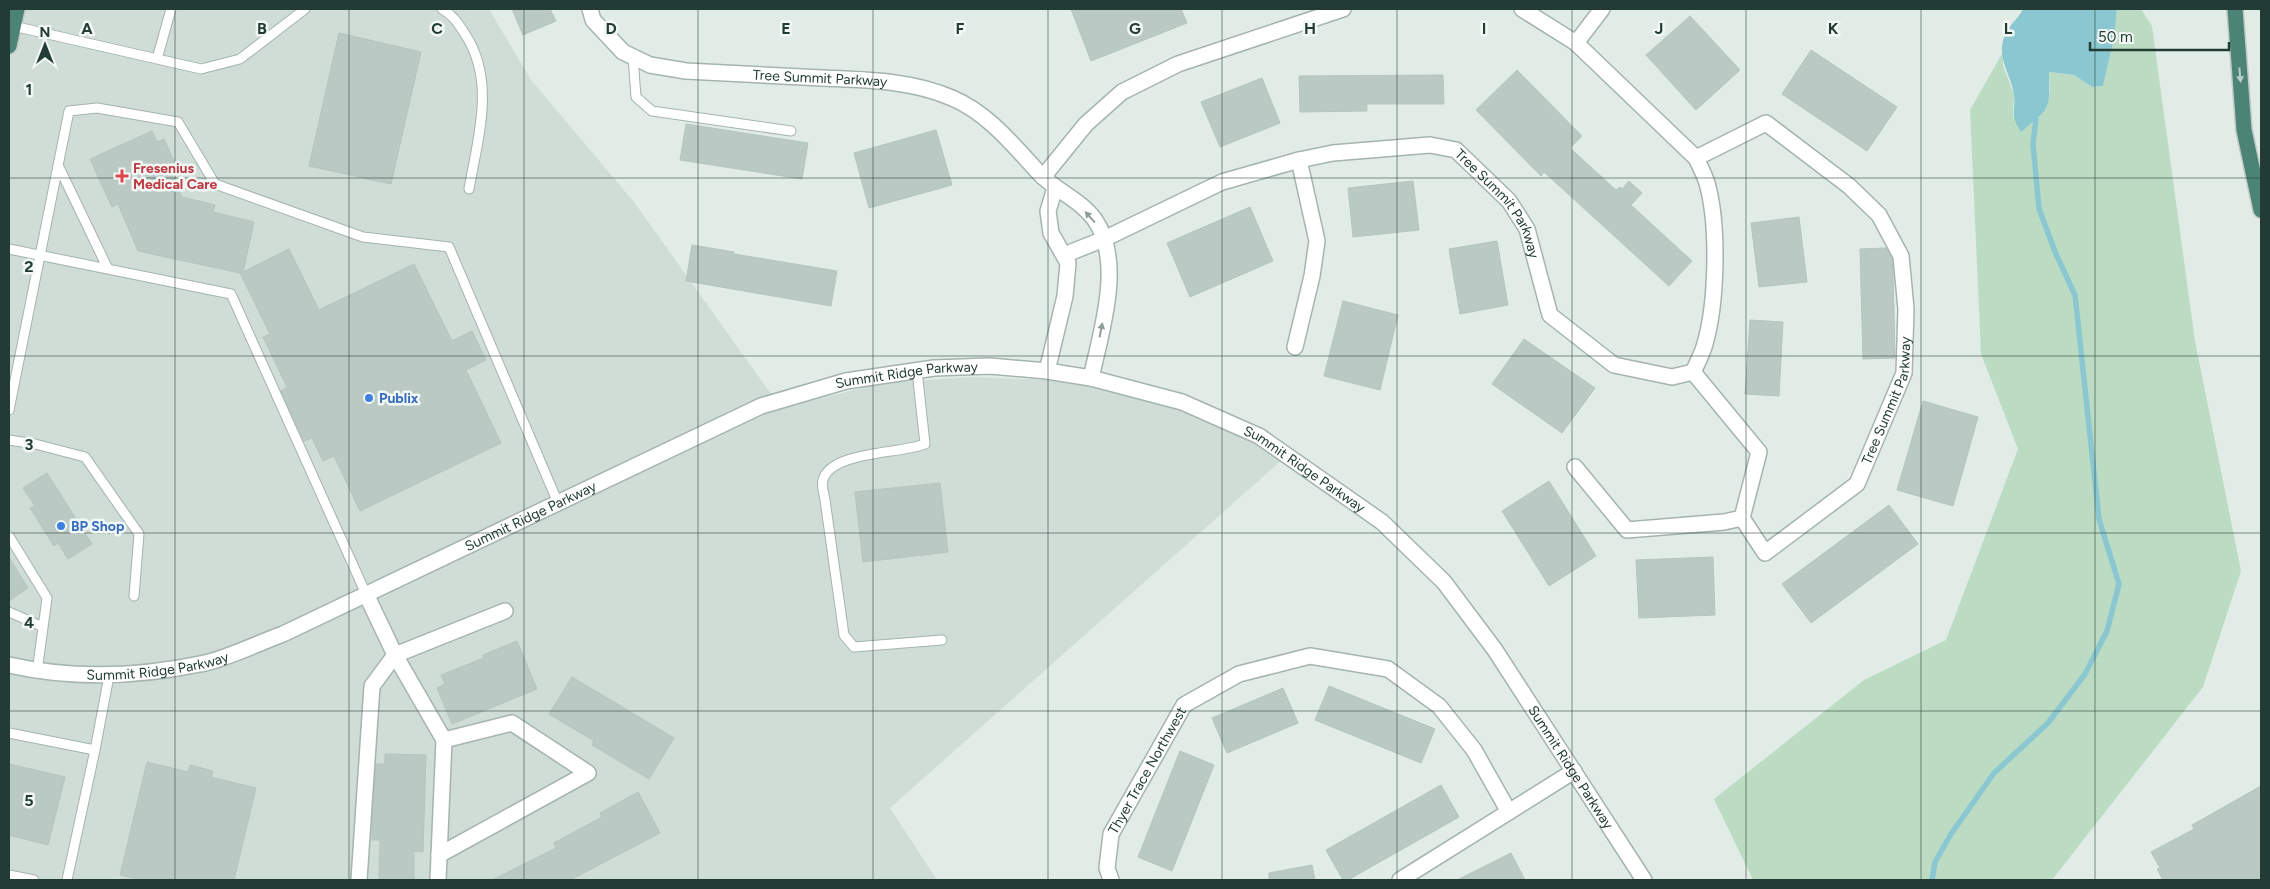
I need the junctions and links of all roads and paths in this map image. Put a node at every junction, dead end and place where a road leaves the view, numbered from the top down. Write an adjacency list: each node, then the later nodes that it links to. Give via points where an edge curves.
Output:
1 (17, 9): 10 (highway)
2 (171, 9): 14 (lane)
3 (305, 9): 14 (lane, via 240,59 201,69)
4 (442, 9): 21 (lane, via 452,15 474,49 482,82 483,110)
5 (590, 9): 13 (street, Tree Summit Parkway, via 593,20 623,52)
6 (1344, 9): 19 (street, via 1178,64 1122,92 1086,124)
7 (1522, 9): 11 (street)
8 (1602, 9): 11 (street)
9 (2236, 9): 22 (highway, one-way to 22, via 2244,130)
10 (13, 26): 12 (highway); 14 (lane)
11 (1576, 43): 16 (street)
12 (9, 46)
13 (633, 57): 15 (lane, via 636,97 652,111); 19 (street, Tree Summit Parkway, via 650,65 686,71 908,83 953,98 988,119)
14 (157, 59)
15 (791, 131)
16 (1696, 158): 31 (street, via 1707,183 1714,264 1712,306 1704,348); 37 (street, Tree Summit Parkway, via 1766,123 1879,214 1901,256 1906,309 1904,373 1857,484 1765,553)
17 (1299, 160): 23 (street, Tree Summit Parkway, via 1222,182); 28 (street, via 1316,241 1312,276); 31 (street, Tree Summit Parkway, via 1333,153 1430,145 1456,150 1509,201 1527,229 1550,314 1614,365 1672,377)
18 (58, 165): 25 (lane); 27 (lane); 36 (lane, via 70,111 97,108 178,122 215,184 362,237 449,247)
19 (1043, 177): 20 (street, Tree Summit Parkway)
20 (1054, 188): 23 (street, Tree Summit Parkway, one-way to 20, via 1094,220 1074,200); 26 (street, via 1048,211 1051,233)
21 (469, 189)
22 (2261, 210)
23 (1104, 239): 26 (street, Tree Summit Parkway); 32 (street, Tree Summit Parkway, one-way to 23, via 1107,299 1109,258)
24 (9, 249): 25 (lane)
25 (40, 256): 27 (lane); 33 (lane)
26 (1064, 256): 30 (street, via 1068,263 1065,296)
27 (108, 269): 39 (lane, via 231,294)
28 (1295, 347)
29 (917, 371): 30 (street, Summit Ridge Parkway, via 990,366); 36 (street, Summit Ridge Parkway, via 846,381 761,406); 44 (lane, via 925,444 913,449 843,460 832,467 823,480 824,500 844,635 854,647)
30 (1047, 371): 32 (street, Summit Ridge Parkway)
31 (1693, 372): 37 (street, via 1758,452)
32 (1091, 378): 52 (street, Summit Ridge Parkway, via 1182,402 1259,436 1382,522 1444,582 1495,650)
33 (9, 410)
34 (9, 440): 40 (lane, via 85,457 139,534)
35 (1575, 467): 37 (street, via 1627,530)
36 (558, 503): 39 (street, Summit Ridge Parkway)
37 (1742, 518)
38 (9, 536): 43 (lane, via 47,598)
39 (366, 594): 45 (street); 48 (street, Summit Ridge Parkway, via 283,634 201,664)
40 (134, 596)
41 (505, 611): 45 (street)
42 (9, 612): 43 (lane)
43 (43, 627): 47 (lane)
44 (942, 640)
45 (395, 655): 50 (street); 58 (street, via 372,686)
46 (9, 665): 47 (street, Summit Ridge Parkway)
47 (37, 672): 48 (street, Summit Ridge Parkway)
48 (109, 676): 51 (lane)
49 (9, 733): 51 (lane)
50 (444, 740): 54 (street); 54 (street, via 512,723 588,773)
51 (95, 750): 57 (lane)
52 (1574, 771): 53 (street); 62 (street, Summit Ridge Parkway)
53 (1509, 812): 60 (street, Thyer Trace Northwest, via 1474,750 1439,706 1388,669 1310,656 1239,674 1184,705 1111,834 1107,868); 61 (street)
54 (439, 855): 59 (street)
55 (9, 875): 56 (lane)
56 (34, 880)
57 (66, 880)
58 (359, 880)
59 (438, 880)
60 (1111, 880)
61 (1400, 880)
62 (1644, 880)

